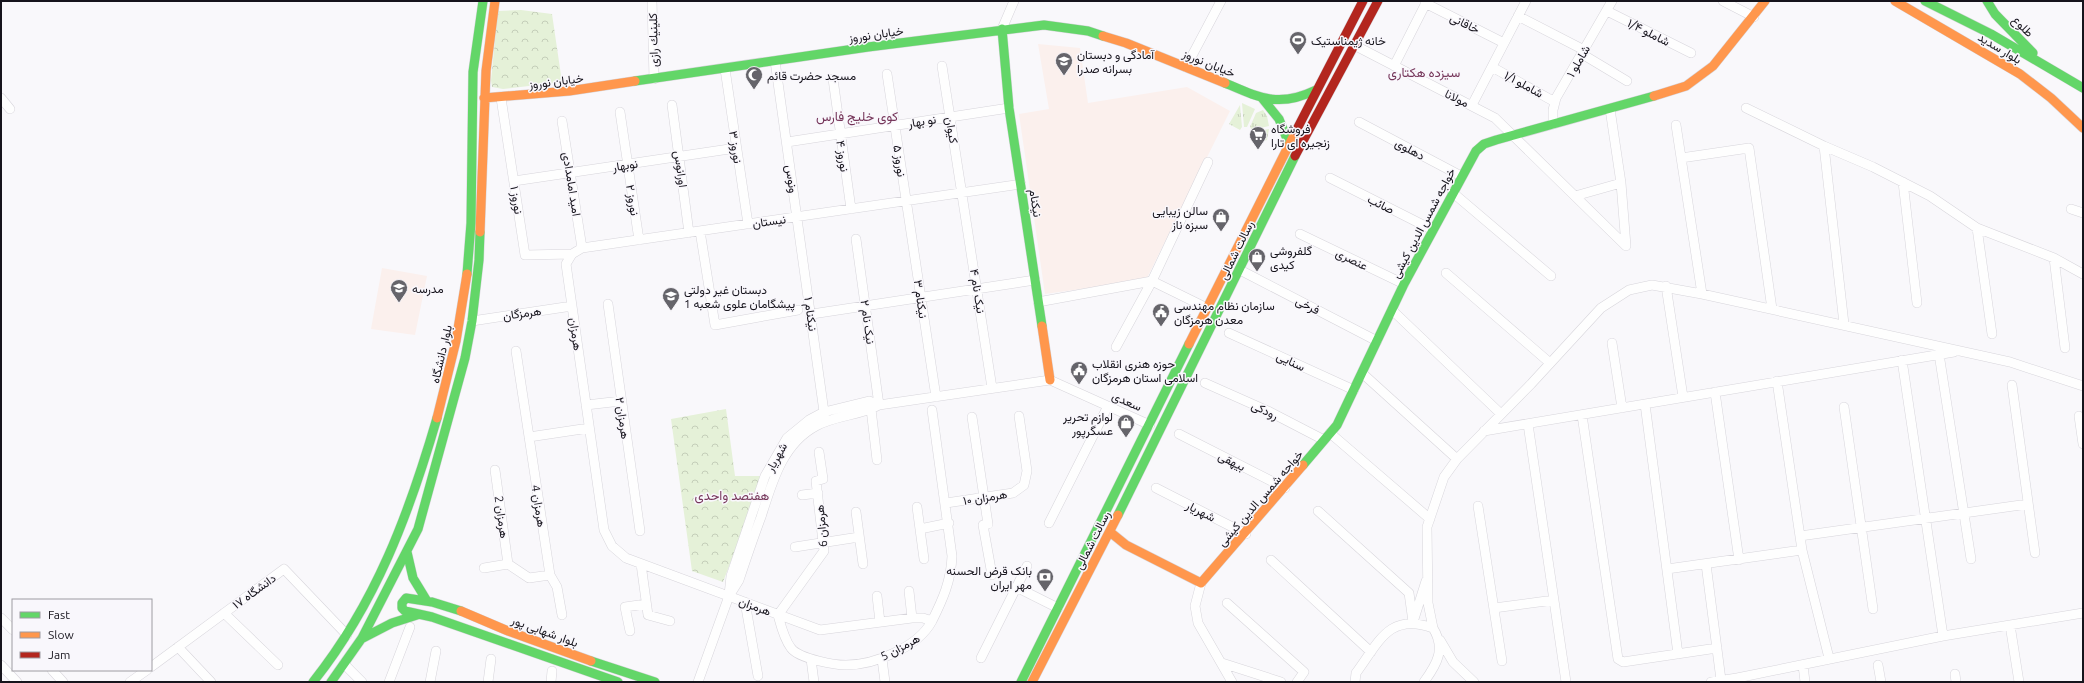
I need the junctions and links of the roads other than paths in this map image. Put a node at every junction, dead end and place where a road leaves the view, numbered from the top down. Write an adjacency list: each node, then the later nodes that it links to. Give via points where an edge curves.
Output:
1 (483, 1): 239 (main road, بلوار دانشگاه, via 473,71 470,245 464,301 454,354 403,526 373,591)
2 (495, 1): 38 (main road, بلوار دانشگاه)
3 (652, 1): 32 (street, كلينيك رازی)
4 (1014, 1): 19 (street)
5 (1221, 1): 28 (street)
6 (1363, 1): 36 (main road, رسالت شمالی)
7 (1378, 1): 21 (main road, رسالت شمالی)
8 (1526, 1): 17 (street)
9 (1612, 1): 16 (street, شاملو ۱)
10 (1723, 1): 18 (street)
11 (1765, 1): 18 (main road, خواجه شمس الدين كيشی)
12 (1895, 1): 55 (main road, بلوار سدید, via 2020,74)
13 (1925, 1): 25 (main road, بلوار سدید)
14 (1987, 1): 25 (main road, طلوع, via 2005,25)
15 (1426, 2): 20 (street, خاقانی); 27 (street)
16 (1607, 11): 22 (street, شاملو ۱); 23 (street, شاملو ۱/۴)
17 (1518, 16): 20 (street); 22 (street)
18 (1754, 17): 47 (main road, خواجه شمس الدين كيشی, via 1713,66 1686,86)
19 (1002, 29): 24 (main road, خیابان نوروز); 28 (main road, خیابان نوروز, via 1044,25 1088,31 1126,42); 45 (main road, نیکنام)
20 (1504, 43): 29 (street)
21 (1354, 45): 27 (street, مولانا); 92 (main road, رسالت شمالی, via 1309,128)
22 (1583, 52): 34 (street); 41 (street, شاملو ۱)
23 (1691, 53)
24 (776, 61): 30 (main road, خیابان نوروز); 58 (street)
25 (2046, 65): 35 (main road, بلوار سدید)
26 (942, 66): 49 (street, کیوان)
27 (1394, 66): 43 (street, مولانا)
28 (1186, 67): 40 (main road, خیابان نوروز)
29 (1492, 67): 41 (street, شاملو ۱/۱); 43 (street)
30 (725, 69): 32 (main road, خیابان نوروز); 61 (street, نوروز ۳)
31 (887, 74): 53 (street, نوروز ۵)
32 (654, 79): 39 (main road, خیابان نوروز, via 569,92)
33 (833, 79): 56 (street, نوروز ۴)
34 (1627, 80)
35 (2083, 88)
36 (1316, 90): 40 (main road, خیابان نوروز, via 1292,101); 59 (main road, رسالت شمالی)
37 (1, 98): 44 (street)
38 (484, 98): 39 (main road, خیابان نوروز); 113 (main road, بلوار دانشگاه, via 479,260)
39 (501, 98): 69 (street, نوروز ۱)
40 (1261, 98): 59 (main road, خیابان نوروز, via 1276,114 1286,132)
41 (1555, 102): 52 (street, شاملو ۱)
42 (672, 105): 62 (street, اورانوس)
43 (1472, 105): 57 (street, مولانا, via 1495,118)
44 (10, 108)
45 (1009, 108): 49 (street, نو بهار); 72 (main road, نیکنام)
46 (1746, 108): 60 (street)
47 (1610, 109): 52 (main road, خواجه شمس الدين كيشی); 71 (street)
48 (620, 112): 65 (street, نوروز ۲)
49 (950, 116): 53 (street, نو بهار); 74 (street, کیوان)
50 (562, 121): 66 (street, امید امامدادی)
51 (1358, 122): 67 (street, دهلوی)
52 (1553, 124): 57 (main road, خواجه شمس الدين كيشی)
53 (895, 125): 56 (street, نو بهار); 76 (street, نوروز ۵)
54 (1676, 125): 63 (street)
55 (2083, 128)
56 (840, 134): 58 (street, نو بهار); 77 (street, نوروز ۴)
57 (1512, 136): 67 (main road, خواجه شمس الدين كيشی, via 1484,144 1476,151); 75 (street, مولانا)
58 (787, 142): 80 (street, ونوس)
59 (1289, 144): 108 (main road, رسالت شمالی)
60 (1824, 146): 70 (street); 114 (street)
61 (736, 148): 62 (street, نوبهار); 81 (street, نوروز ۳)
62 (679, 156): 65 (street, نوبهار); 85 (street, اورانوس)
63 (1681, 158): 101 (street); 109 (street, via 1749,148)
64 (1208, 162): 97 (street)
65 (627, 164): 66 (street, نوبهار); 88 (street, نوروز ۲)
66 (570, 173): 69 (street, نوبهار); 89 (street, امید امامدادی)
67 (1460, 176): 73 (main road, خواجه شمس الدين كيشی)
68 (1330, 178): 83 (street, صائب)
69 (514, 181): 90 (street, نوروز ۱, via 525,255)
70 (1903, 182): 82 (street, via 1930,196); 104 (street)
71 (1621, 183): 75 (street); 75 (street, مولانا, via 1626,246)
72 (1021, 184): 74 (street, نیستان); 96 (main road, نیکنام)
73 (1452, 192): 83 (main road, خواجه شمس الدين كيشی); 95 (street)
74 (963, 193): 76 (street, نیستان); 100 (street, نیک نام ۴)
75 (1575, 196)
76 (906, 201): 77 (street, نیستان); 102 (street, نیکنام ۳)
77 (851, 209): 80 (street, نیستان)
78 (2071, 209): 79 (street)
79 (2083, 213)
80 (797, 217): 81 (street, نیستان); 112 (street, نیکنام ۱)
81 (748, 224): 84 (street, نیستان)
82 (1977, 228): 91 (street); 116 (street)
83 (1432, 230): 98 (main road, خواجه شمس الدين كيشی)
84 (700, 231): 85 (street, نیستان); 110 (street, via 715,325)
85 (689, 233): 88 (street, نیستان)
86 (1300, 234): 98 (street, عنصری)
87 (856, 239): 107 (street, نیک نام ۲)
88 (639, 240): 89 (street, نیستان)
89 (582, 248): 90 (street, نیستان)
90 (572, 254): 106 (street, via 566,264)
91 (2054, 258): 94 (street); 120 (street)
92 (1240, 270): 117 (street, فرخی); 184 (main road, رسالت شمالی)
93 (1446, 273): 125 (street)
94 (2083, 274)
95 (1551, 276)
96 (1035, 280): 100 (street); 103 (main road, نیکنام)
97 (1152, 281): 103 (street); 108 (street); 119 (street)
98 (1404, 284): 111 (main road, خواجه شمس الدين كيشی)
99 (1666, 286): 101 (street); 125 (street, via 1638,287 1624,293 1594,315); 136 (street)
100 (977, 289): 102 (street); 132 (street, نیک نام ۴)
101 (1702, 294): 109 (street)
102 (921, 298): 107 (street); 135 (street, نیکنام ۳)
103 (1038, 302): 127 (main road, نیکنام)
104 (1917, 303)
105 (608, 304): 137 (street, هرمزان ۲)
106 (572, 306): 113 (street, هرمزگان); 139 (street, هرمزان)
107 (866, 306): 112 (street); 141 (street, نیک نام ۲)
108 (1207, 308): 152 (main road, رسالت شمالی)
109 (1772, 309): 114 (street)
110 (798, 310)
111 (1392, 310): 117 (main road, خواجه شمس الدين كيشی); 145 (street)
112 (812, 314): 147 (street, نیکنام ۱)
113 (472, 320): 193 (main road, بلوار دانشگاه, via 465,358 418,529)
114 (1844, 324): 122 (street)
115 (1229, 333): 133 (street, سنایی)
116 (1992, 334)
117 (1377, 341): 126 (main road, خواجه شمس الدين كيشی)
118 (1612, 342): 143 (street)
119 (1116, 347)
120 (2065, 348)
121 (516, 351): 156 (street, هرمزان 4)
122 (1959, 351): 123 (street); 131 (street, via 2010,362)
123 (1939, 354): 124 (street); 174 (street)
124 (1902, 360): 128 (street); 177 (street)
125 (1550, 364): 145 (street)
126 (1362, 373): 133 (main road, خواجه شمس الدين كيشی); 160 (street)
127 (1050, 380): 132 (street, شهریار); 140 (street, سعدی)
128 (1777, 381): 134 (street); 186 (street)
129 (1205, 383): 157 (street, رودکی)
130 (2012, 385): 169 (street)
131 (2083, 386)
132 (992, 388): 135 (street, شهریار)
133 (1354, 390): 157 (main road, خواجه شمس الدين كيشی, via 1337,426)
134 (1715, 392): 136 (street); 198 (street)
135 (936, 397): 141 (street, شهریار)
136 (1683, 398): 138 (street)
137 (621, 401): 139 (street); 183 (street, هرمزان ۲)
138 (1645, 404): 143 (street); 205 (street)
139 (586, 405): 153 (street, هرمزان)
140 (1108, 406): 152 (street, سعدی); 179 (street)
141 (875, 407): 147 (street, شهریار, via 869,401); 161 (street, نیک نام ۲)
142 (1844, 407): 181 (street)
143 (1622, 408): 146 (street)
144 (932, 410): 168 (street)
145 (1501, 414): 154 (street)
146 (1582, 415): 151 (street); 246 (street, via 1618,659 1623,662)
147 (825, 416): 212 (street, شهریار, via 809,420 787,438 771,463 731,576)
148 (1019, 416): 167 (street, هرمزان ۱۰, via 1027,471 1024,485 1013,493)
149 (2079, 416): 158 (street)
150 (972, 418): 167 (street)
151 (1528, 424): 154 (street); 214 (street)
152 (1150, 425): 219 (main road, رسالت شمالی)
153 (589, 428): 156 (street); 200 (street, هرمزان, via 604,530 612,546 626,558)
154 (1484, 431): 160 (street)
155 (1179, 434): 164 (street, بیهقی)
156 (529, 437): 208 (street, هرمزان 4)
157 (1327, 437): 164 (main road, خواجه شمس الدين كيشی); 178 (street, رودکی)
158 (2083, 444)
159 (819, 452): 165 (street, هرمزان 6, via 823,479 816,481)
160 (1457, 458): 178 (street, via 1444,477)
161 (877, 460)
162 (495, 470): 199 (street, هرمزان 2)
163 (1156, 488): 185 (street, شهریار)
164 (1284, 488): 185 (main road, خواجه شمس الدين كيشی)
165 (818, 493): 166 (street); 175 (street, هرمزان 6)
166 (802, 495)
167 (984, 498): 168 (street, هرمزان ۱۰); 206 (street, via 988,524 983,525)
168 (946, 503): 180 (street)
169 (2028, 504): 174 (street); 194 (street)
170 (1478, 506): 220 (street)
171 (917, 507): 182 (street)
172 (1318, 511): 233 (street, via 1409,593)
173 (856, 512): 187 (street)
174 (1964, 513): 177 (street); 196 (street)
175 (820, 514): 176 (street); 188 (street, هرمزان 6)
176 (810, 516)
177 (1925, 518): 181 (street); 240 (street)
178 (1430, 519): 207 (street, via 1427,527)
179 (1049, 522)
180 (949, 523): 182 (street); 231 (street, via 951,574 945,596)
181 (1861, 528): 186 (street); 221 (street)
182 (920, 529): 195 (street)
183 (640, 531)
184 (1110, 532): 189 (main road); 191 (main road, رسالت شمالی)
185 (1246, 534): 209 (main road, خواجه شمس الدين كيشی)
186 (1800, 536): 192 (street)
187 (859, 537): 188 (street); 201 (street)
188 (823, 543): 190 (street); 226 (street, هرمزان 6, via 824,551)
189 (1126, 546): 191 (main road); 209 (main road)
190 (795, 547)
191 (1102, 548): 223 (main road, رسالت شمالی)
192 (1802, 550): 198 (street); 249 (street)
193 (407, 552): 215 (main road, via 413,580); 241 (main road, بلوار دانشگاه)
194 (2035, 553)
195 (924, 559)
196 (1971, 559)
197 (1271, 560): 245 (street)
198 (1739, 560): 202 (street)
199 (508, 564): 204 (street); 208 (street, via 529,578)
200 (641, 564): 212 (street, هرمزان); 218 (street)
201 (863, 564)
202 (1706, 564): 205 (street); 243 (street)
203 (1027, 566): 210 (street)
204 (484, 568)
205 (1667, 569): 246 (street)
206 (992, 574)
207 (1428, 574): 233 (street); 238 (street, via 1428,603)
208 (550, 575): 227 (street, هرمزان 4, via 557,588)
209 (1202, 583): 253 (street, via 1195,606 1198,623)
210 (1016, 587): 219 (street); 248 (street)
211 (909, 591): 229 (street)
212 (729, 596): 216 (street, هرمزان); 279 (street, شهریار)
213 (877, 596): 232 (street)
214 (1554, 600): 220 (street); 290 (street)
215 (427, 601): 225 (main road, بلوار شهابی پور, via 406,598 402,603 405,611); 278 (main road, بلوار شهابی پور)
216 (746, 602): 226 (street, هرمزان); 263 (street)
217 (1227, 603): 286 (street, via 1304,672)
218 (646, 604): 230 (street, via 648,615); 237 (street, via 625,606)
219 (1058, 608): 223 (main road); 282 (main road, رسالت شمالی)
220 (1494, 608): 252 (street)
221 (1873, 609)
222 (224, 613): 239 (street, دانشگاه ۱۷, via 284,569); 242 (street, دانشگاه ۱۷); 255 (street)
223 (1068, 613): 283 (main road, رسالت شمالی)
224 (2083, 613): 234 (street)
225 (422, 614): 241 (main road, via 392,623); 277 (main road, بلوار شهابی پور)
226 (778, 614): 232 (street, هرمزان, via 820,630); 251 (street, هرمزان 5, via 785,638 792,650)
227 (562, 615)
228 (1, 618): 236 (street)
229 (912, 618): 231 (street, هرمزان); 232 (street, هرمزان)
230 (670, 621)
231 (932, 621): 247 (street, هرمزان 5, via 927,630 915,641)
232 (880, 622)
233 (1413, 622): 238 (street); 245 (street, via 1391,629)
234 (2010, 625): 240 (street); 294 (street)
235 (410, 627): 273 (street)
236 (12, 629)
237 (630, 631)
238 (1436, 632): 288 (street, via 1440,651 1436,666); 289 (street, via 1452,662)
239 (347, 635): 270 (main road, بلوار دانشگاه)
240 (1943, 636): 249 (street)
241 (362, 638): 254 (main road, بلوار دانشگاه)
242 (178, 647): 257 (street, دانشگاه ۱۷); 269 (street)
243 (1717, 648): 246 (street); 264 (street)
244 (436, 651): 274 (street)
245 (1371, 652): 287 (street, via 1356,673)
246 (1678, 654)
247 (882, 658): 251 (street, هرمزان 5, via 847,665); 281 (street)
248 (981, 658)
249 (1829, 658): 256 (street)
250 (491, 659): 275 (street)
251 (811, 659): 280 (street)
252 (1502, 661)
253 (1222, 663): 284 (street); 285 (street)
254 (344, 664): 271 (main road, بلوار دانشگاه); 272 (street)
255 (278, 665)
256 (1803, 665): 265 (street); 292 (street)
257 (152, 666)
258 (1878, 666): 293 (street)
259 (7, 667): 266 (street)
260 (53, 671): 267 (street)
261 (145, 671): 268 (street)
262 (552, 671): 276 (street)
263 (758, 676)
264 (1721, 680): 265 (street); 291 (street)
265 (1738, 680)
266 (17, 682)
267 (63, 682)
268 (131, 682)
269 (211, 682)
270 (313, 682)
271 (331, 682)
272 (362, 682)
273 (389, 682)
274 (430, 682)
275 (488, 682)
276 (551, 682)
277 (618, 682)
278 (655, 682)
279 (698, 682)
280 (814, 682)
281 (885, 682)
282 (1021, 682)
283 (1032, 682)
284 (1232, 682)
285 (1281, 682)
286 (1297, 682)
287 (1355, 682)
288 (1424, 682)
289 (1474, 682)
290 (1566, 682)
291 (1711, 682)
292 (1805, 682)
293 (1881, 682)
294 (2018, 682)

